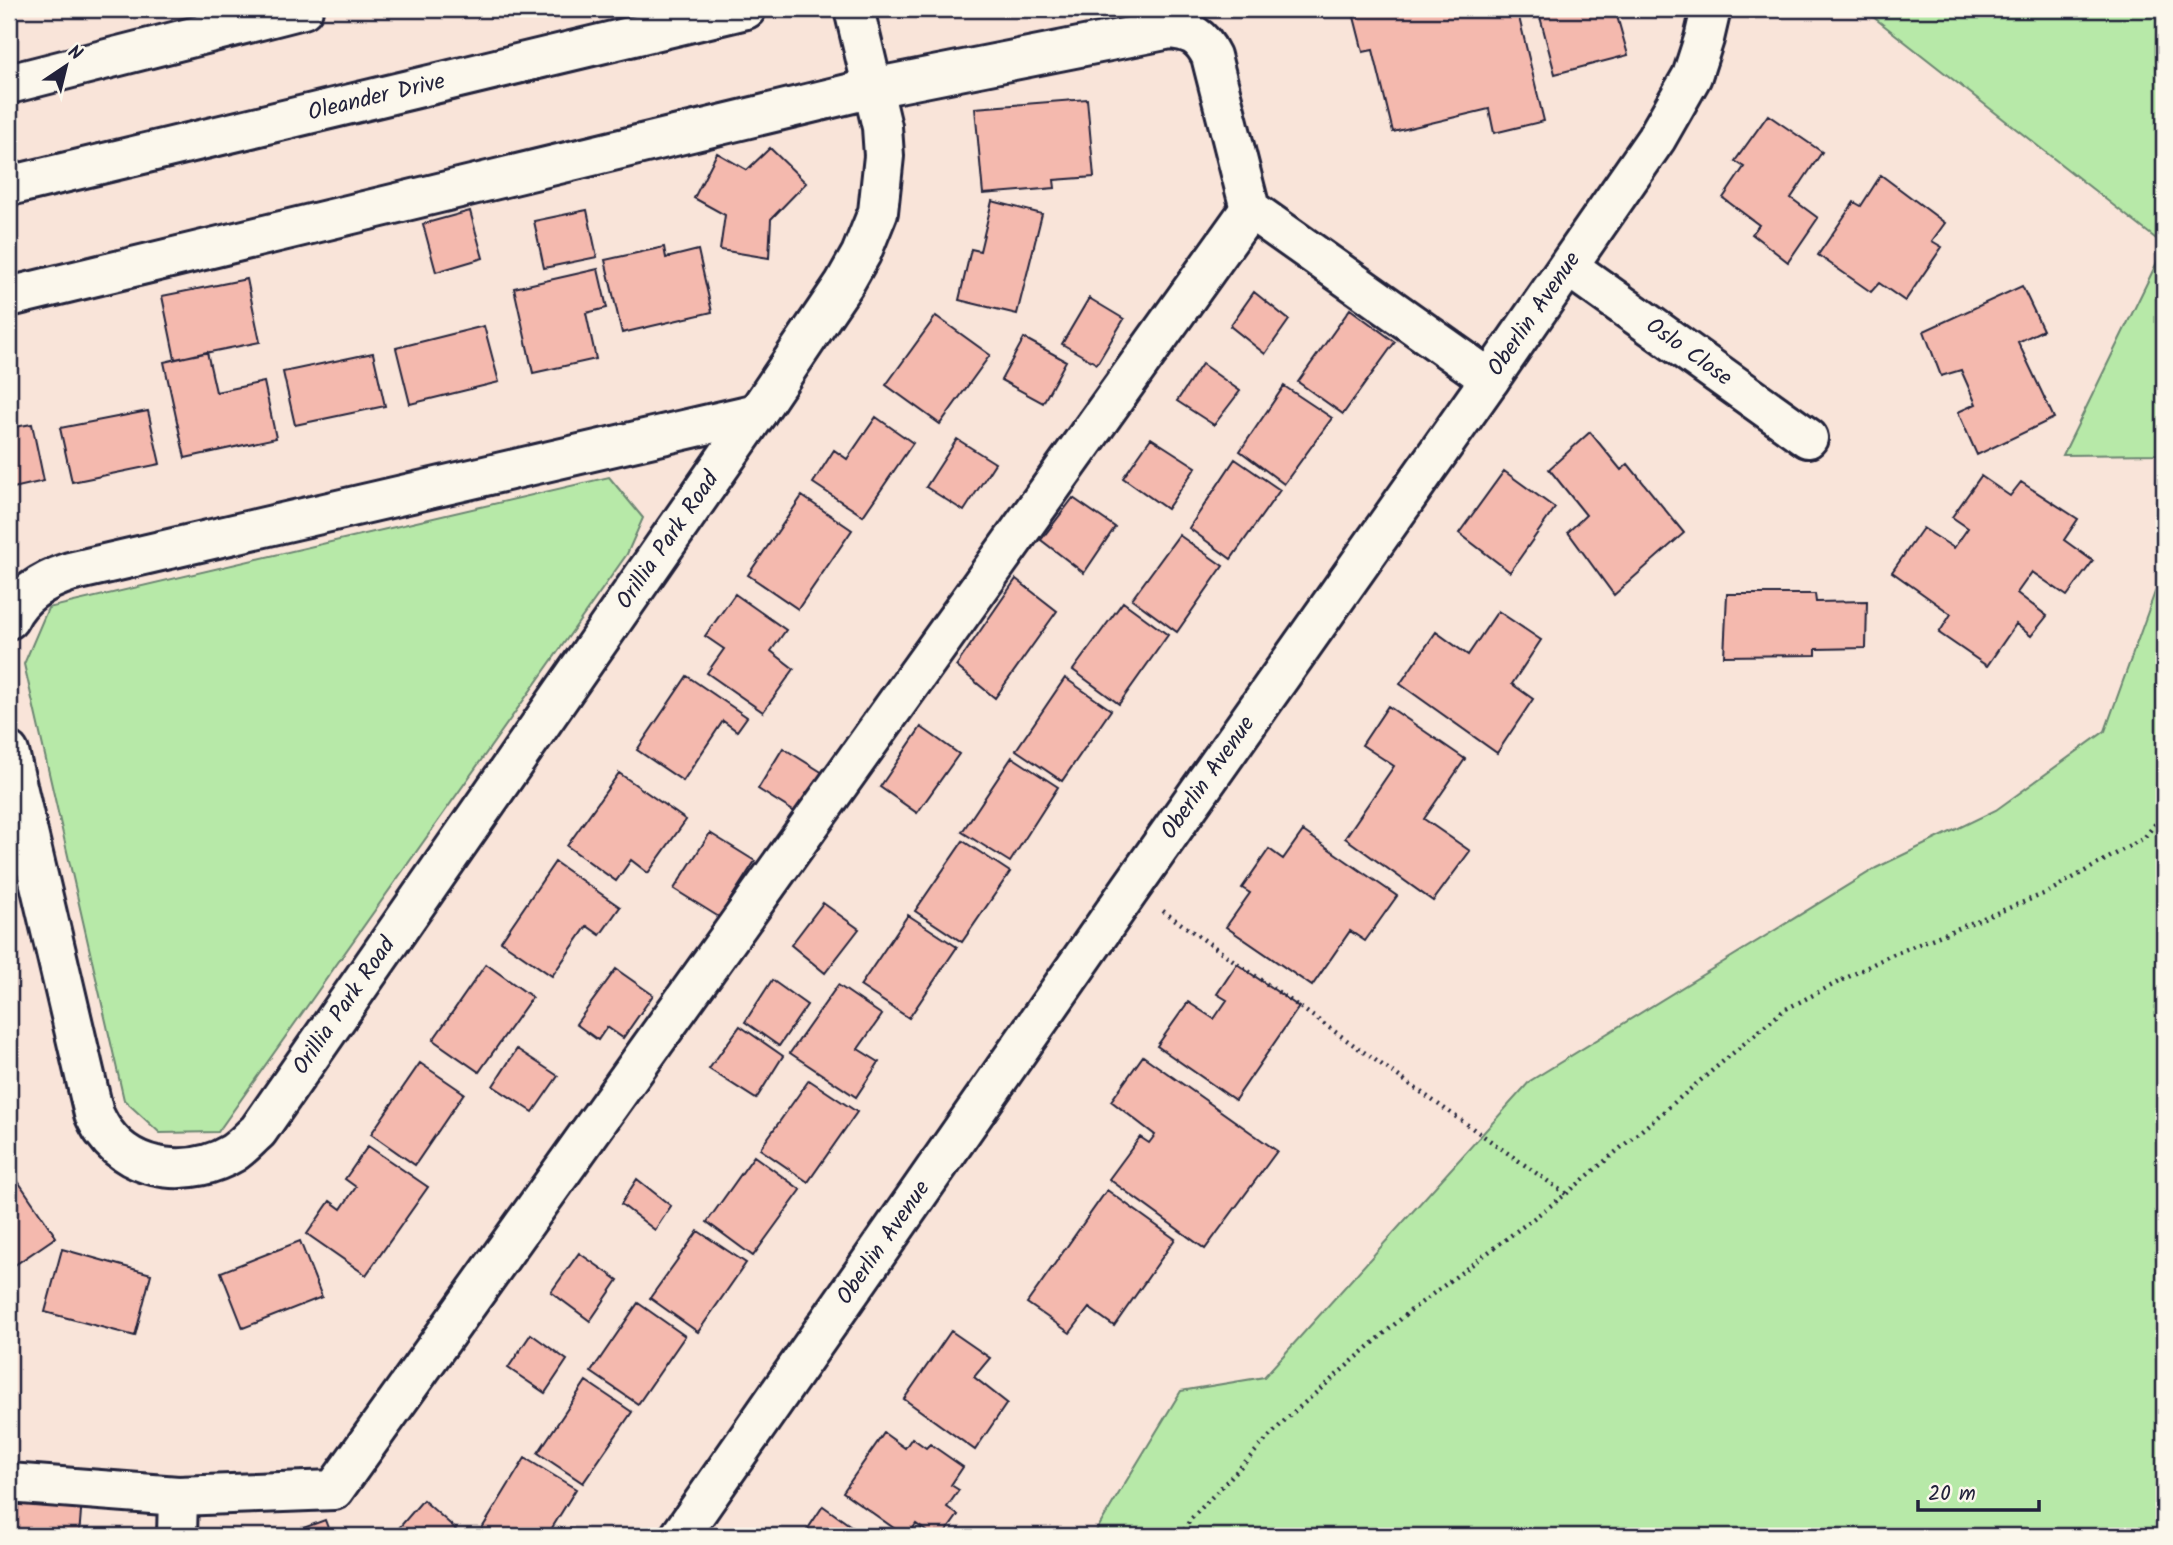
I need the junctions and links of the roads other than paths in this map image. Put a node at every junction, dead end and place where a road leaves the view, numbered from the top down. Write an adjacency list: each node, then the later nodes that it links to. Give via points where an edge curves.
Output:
1 (303, 9): 5 (street)
2 (746, 9): 7 (street, Oleander Drive)
3 (854, 9): 6 (street, Orillia Park Road)
4 (1711, 9): 9 (street, Oberlin Avenue, via 1692,76 1676,106)
5 (9, 84)
6 (873, 88): 8 (street, via 1170,29 1190,31 1204,41 1211,56); 10 (street); 12 (street, Orillia Park Road, via 884,156 878,212 871,232 844,284)
7 (9, 186)
8 (1250, 209): 11 (street); 17 (street, via 334,1490)
9 (1569, 267): 11 (street, Oberlin Avenue); 13 (street, Oslo Close)
10 (9, 297)
11 (1490, 379): 19 (street, Oberlin Avenue)
12 (757, 413): 14 (street, via 70,572 40,585); 15 (street, Orillia Park Road, via 258,1132 234,1152 206,1165 178,1170 146,1164 105,1135 94,1114)
13 (1808, 438)
14 (9, 618)
15 (9, 752)
16 (9, 1483): 17 (street)
17 (178, 1496): 18 (street)
18 (177, 1536)
19 (680, 1536)

